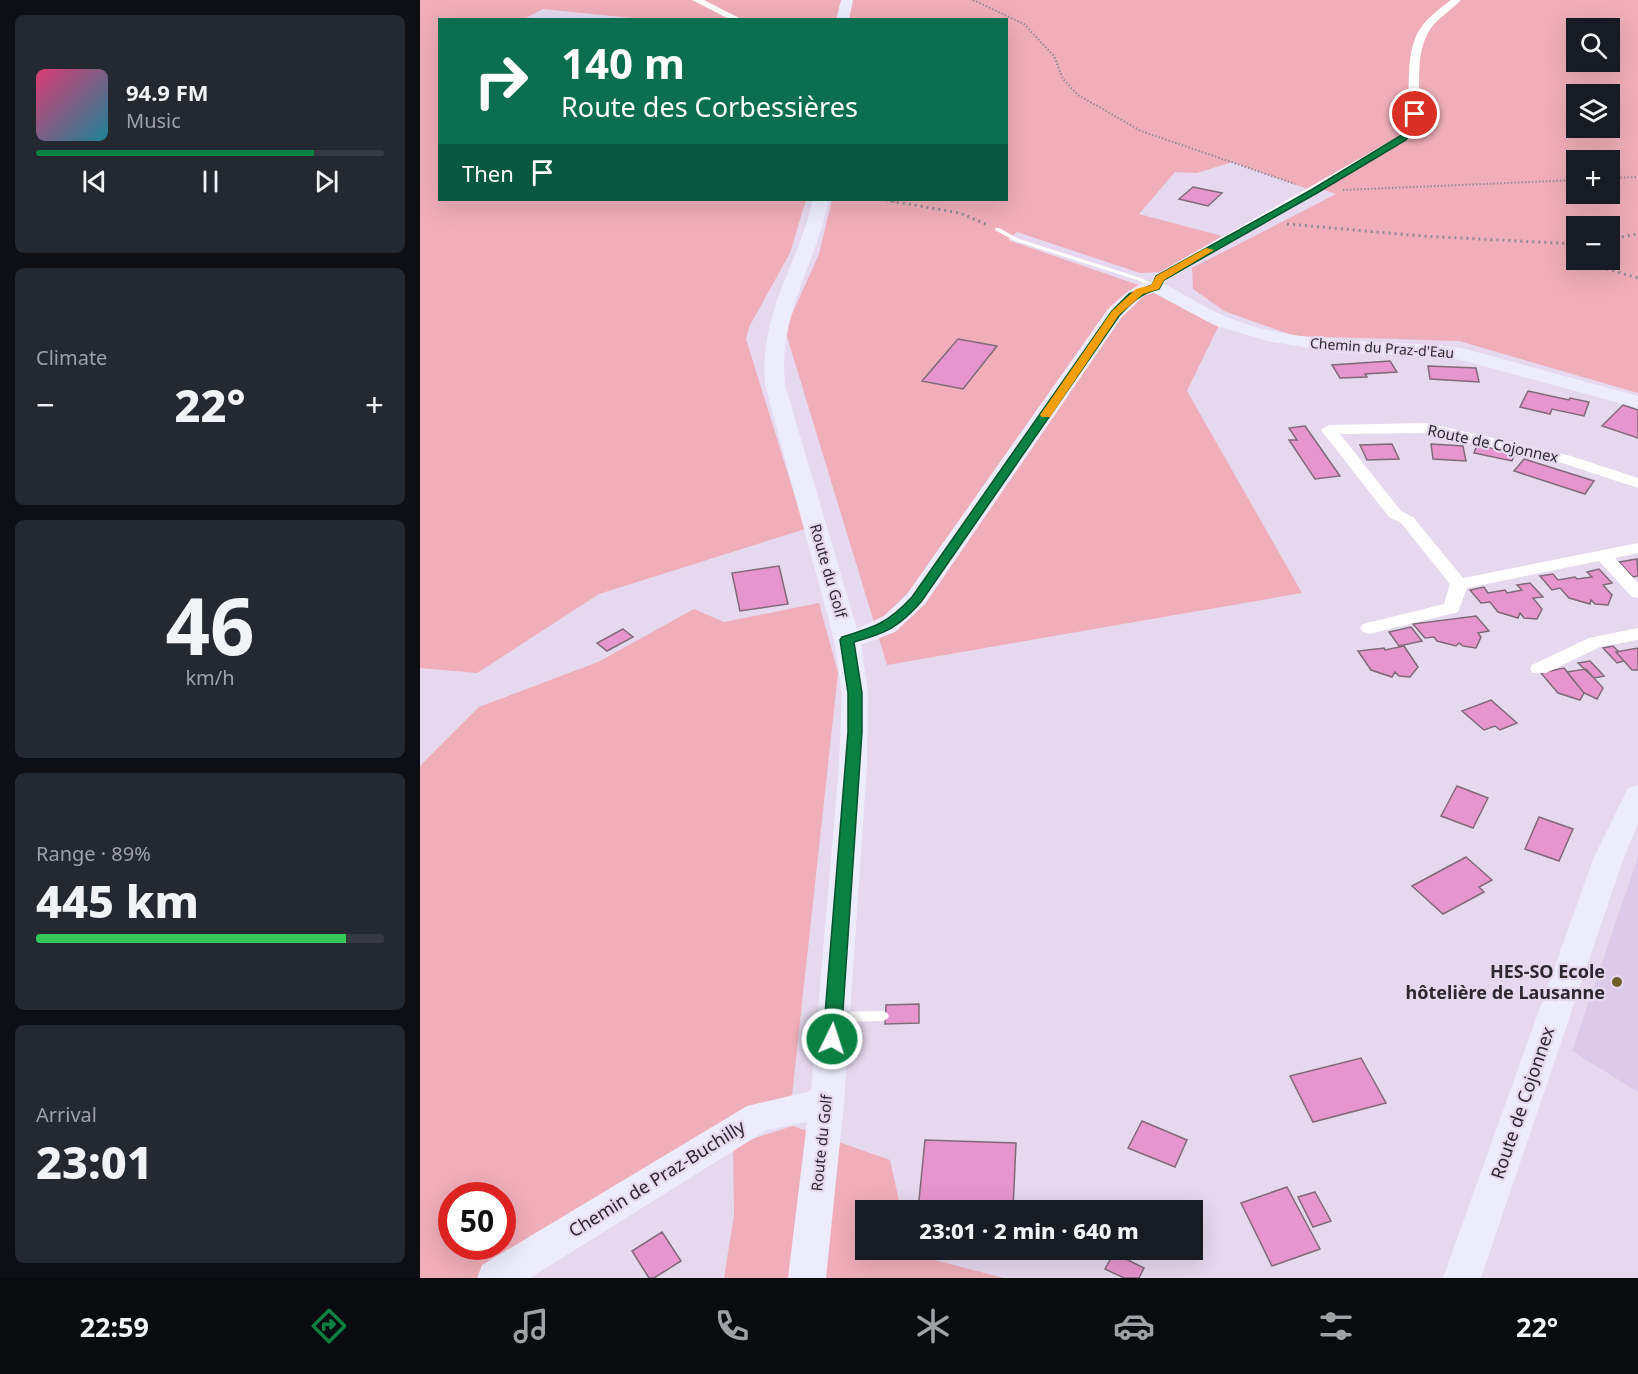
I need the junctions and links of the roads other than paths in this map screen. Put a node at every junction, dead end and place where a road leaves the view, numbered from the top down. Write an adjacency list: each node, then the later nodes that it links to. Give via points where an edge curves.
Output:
1 (697, 0): 4 (street)
2 (847, 0): 5 (street)
3 (1456, 0): 8 (street, via 1430,22 1417,44 1415,114 1403,138 1159,279)
4 (735, 18)
5 (842, 18)
6 (821, 201): 17 (street, Route du Golf, via 814,231 779,316 772,369)
7 (997, 229): 8 (lane, Chemin du Praz-d'Eau, via 1017,240)
8 (1156, 287): 9 (street, Chemin du Praz-d'Eau, via 1221,321 1267,334 1340,347 1455,352); 17 (street, via 1139,291 1115,313 900,618 880,630)
9 (1638, 402)
10 (1638, 483): 13 (street, Route de Cojonnex, via 1566,459 1427,428 1329,430 1395,514 1407,520)
11 (1638, 548): 12 (street)
12 (1603, 555): 13 (street); 14 (street)
13 (1459, 584): 15 (street, via 1452,609)
14 (1638, 592)
15 (1369, 628)
16 (1638, 634): 18 (street, via 1595,642)
17 (847, 640): 21 (street, Route du Golf, via 855,693 855,732)
18 (1539, 669)
19 (1638, 795): 25 (street, Route de Cojonnex, via 1609,857)
20 (883, 1016): 21 (lane)
21 (833, 1017): 22 (street, Route du Golf)
22 (827, 1103): 23 (street, Chemin de Praz-Buchilly, via 759,1117); 24 (street, Route du Golf)
23 (496, 1278)
24 (807, 1278)
25 (1462, 1278)

